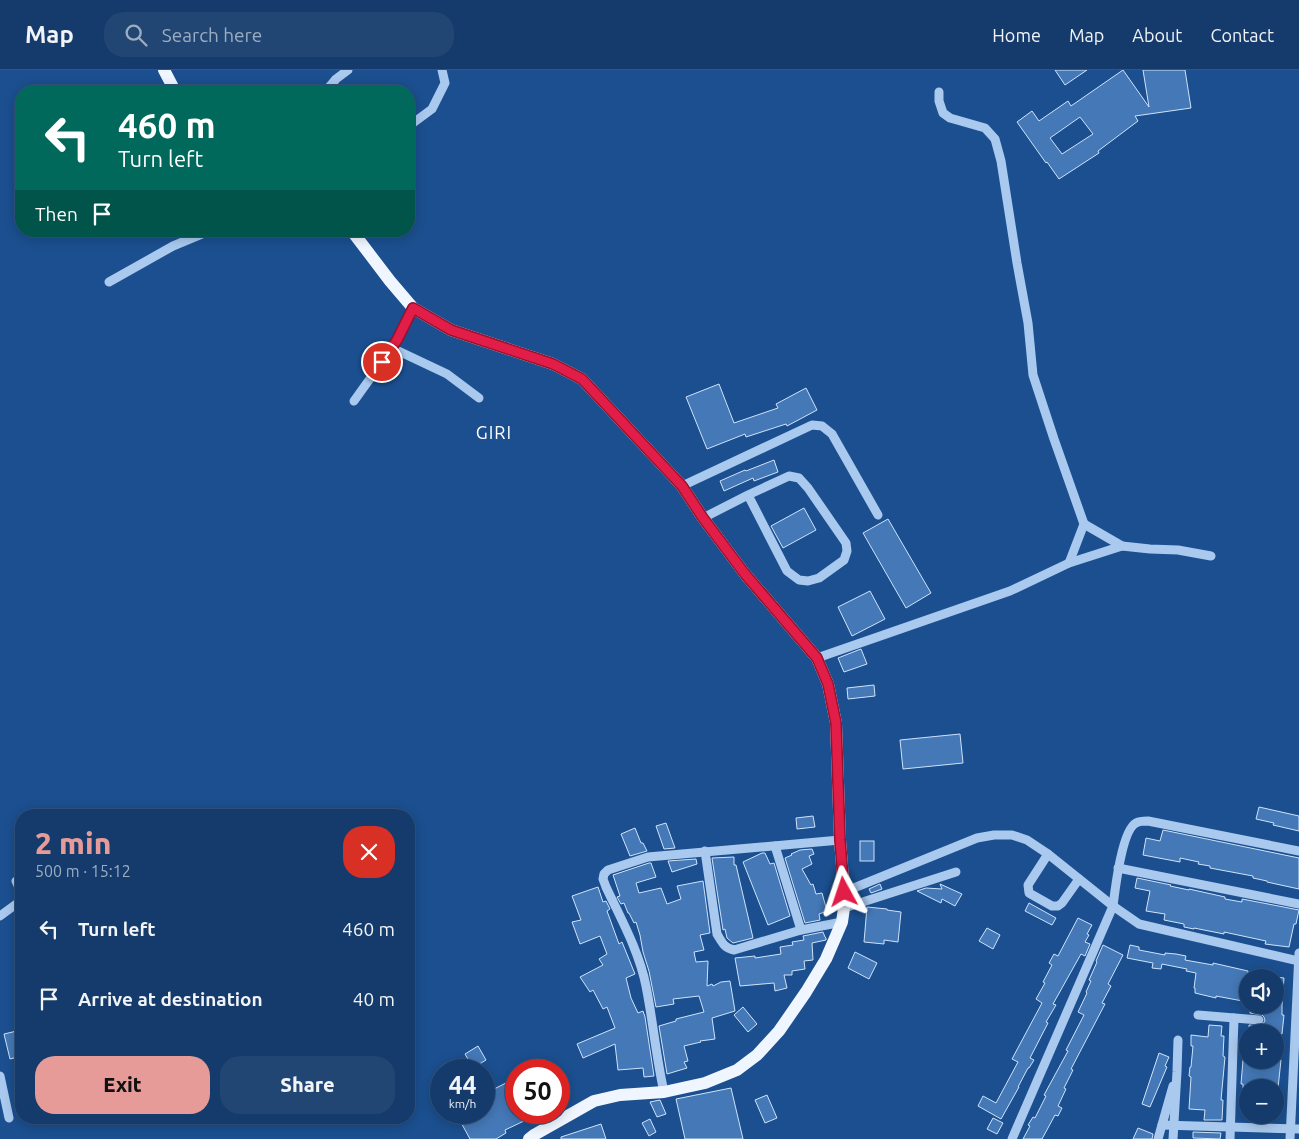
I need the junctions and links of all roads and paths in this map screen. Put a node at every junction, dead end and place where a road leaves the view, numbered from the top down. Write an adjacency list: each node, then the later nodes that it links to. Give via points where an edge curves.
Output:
1 (164, 70): 4 (main road)
2 (348, 70): 5 (street)
3 (442, 70): 7 (street, via 445,83 432,109)
4 (172, 85)
5 (331, 85)
6 (939, 92): 19 (street, via 943,113 985,128 995,139 1028,323 1033,376)
7 (415, 122)
8 (195, 237): 10 (street)
9 (357, 237): 11 (main road)
10 (109, 282)
11 (413, 308): 12 (street); 15 (main road, via 451,330 553,364 582,379)
12 (392, 348): 13 (street, via 447,374); 14 (street)
13 (480, 398)
14 (354, 402)
15 (682, 486): 17 (street, via 812,425 822,426 832,434); 18 (main road)
16 (748, 495): 16 (street, via 789,476 799,478 846,543 844,560 819,578 799,580 787,571); 18 (street)
17 (878, 514)
18 (703, 518): 23 (main road, via 745,574)
19 (1084, 524): 20 (street); 22 (street)
20 (1122, 546): 21 (street); 22 (street)
21 (1211, 556)
22 (1069, 563): 23 (street, via 1010,591)
23 (817, 658): 24 (main road, via 828,684 836,723)
24 (840, 840): 25 (street); 32 (main road)
25 (775, 846): 26 (street); 39 (street)
26 (705, 851): 39 (street, via 717,934 728,948 734,950); 47 (street, via 648,857 608,870 603,879 636,952 646,985)
27 (1299, 851): 29 (street, via 1148,821 1136,823 1129,830)
28 (1048, 854): 31 (street); 31 (street, via 1028,885 1029,893 1058,906); 32 (street, via 1027,840 1012,835 977,838)
29 (1118, 868): 33 (street); 35 (street)
30 (956, 872): 36 (street)
31 (1079, 879): 35 (street)
32 (844, 892): 36 (main road)
33 (1299, 904)
34 (15, 905): 37 (street)
35 (1113, 906): 40 (street, via 1140,924); 54 (street)
36 (844, 908): 38 (main road)
37 (0, 916)
38 (842, 922): 39 (street); 47 (main road, via 826,959 806,992 779,1031 757,1055 737,1070 706,1083)
39 (801, 930)
40 (1299, 958): 52 (street)
41 (1198, 1015): 42 (street)
42 (1234, 1018): 43 (street); 51 (street)
43 (1259, 1020)
44 (1178, 1040): 45 (street)
45 (1177, 1072): 49 (street); 50 (street)
46 (1, 1081): 48 (street)
47 (664, 1092): 53 (main road, via 594,1101)
48 (10, 1118)
49 (1162, 1125): 50 (street); 55 (street)
50 (1174, 1125): 51 (street); 56 (street)
51 (1230, 1127): 52 (street); 57 (street)
52 (1294, 1129): 58 (street)
53 (529, 1139)
54 (1012, 1139)
55 (1158, 1139)
56 (1173, 1139)
57 (1230, 1139)
58 (1290, 1139)

